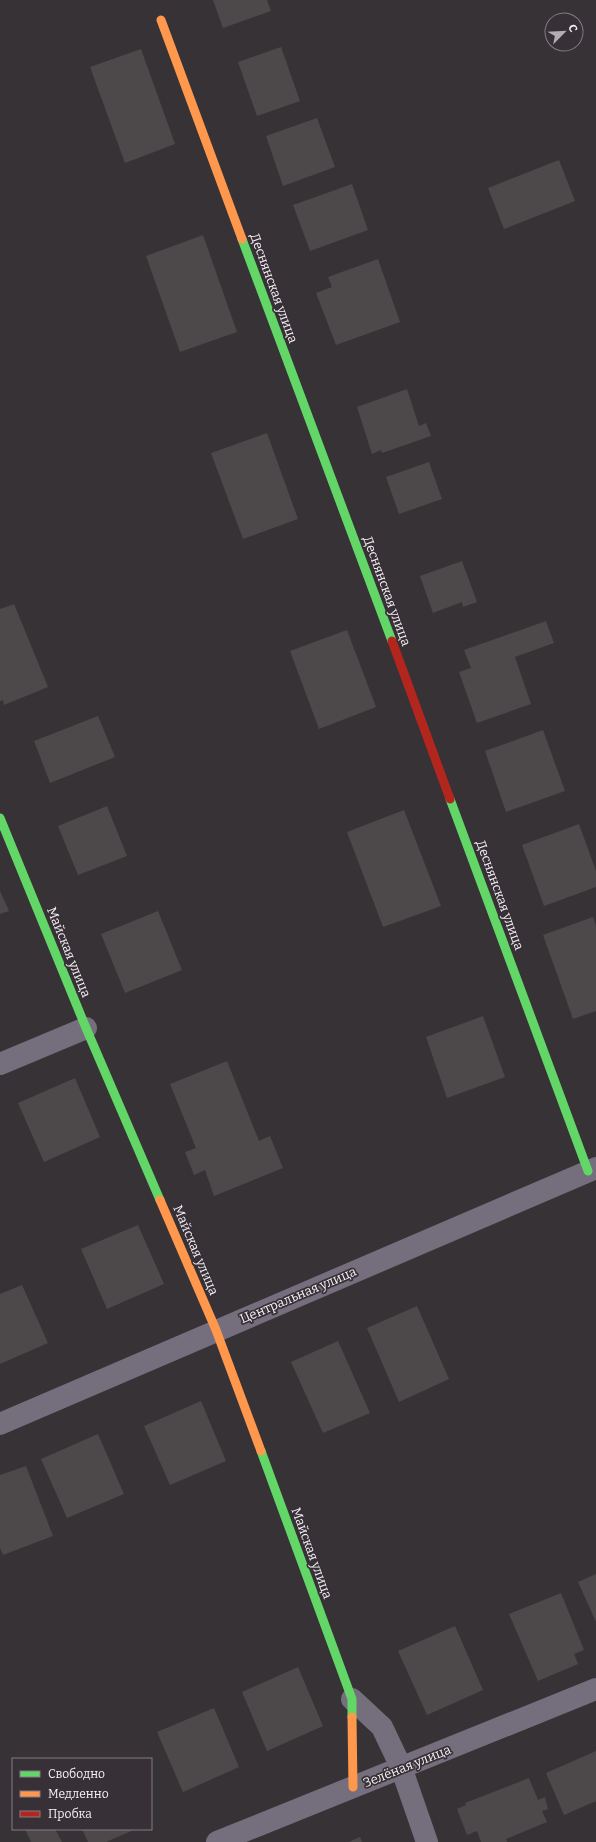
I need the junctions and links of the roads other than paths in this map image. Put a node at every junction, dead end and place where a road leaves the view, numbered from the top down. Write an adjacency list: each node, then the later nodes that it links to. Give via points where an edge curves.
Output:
1 (160, 20): 5 (street, Деснянская улица)
2 (0, 818): 3 (street, Майская улица)
3 (86, 1028): 4 (street); 6 (street, Майская улица)
4 (0, 1064)
5 (592, 1170): 6 (street, Центральная улица)
6 (216, 1330): 7 (street, Центральная улица); 9 (street, Майская улица)
7 (0, 1424)
8 (596, 1689): 10 (street, Зелёная улица)
9 (352, 1699): 10 (street, via 382,1727); 11 (street, Майская улица)
10 (401, 1767): 11 (street, Зелёная улица); 13 (street)
11 (353, 1787): 12 (street, Зелёная улица)
12 (217, 1842)
13 (427, 1842)

